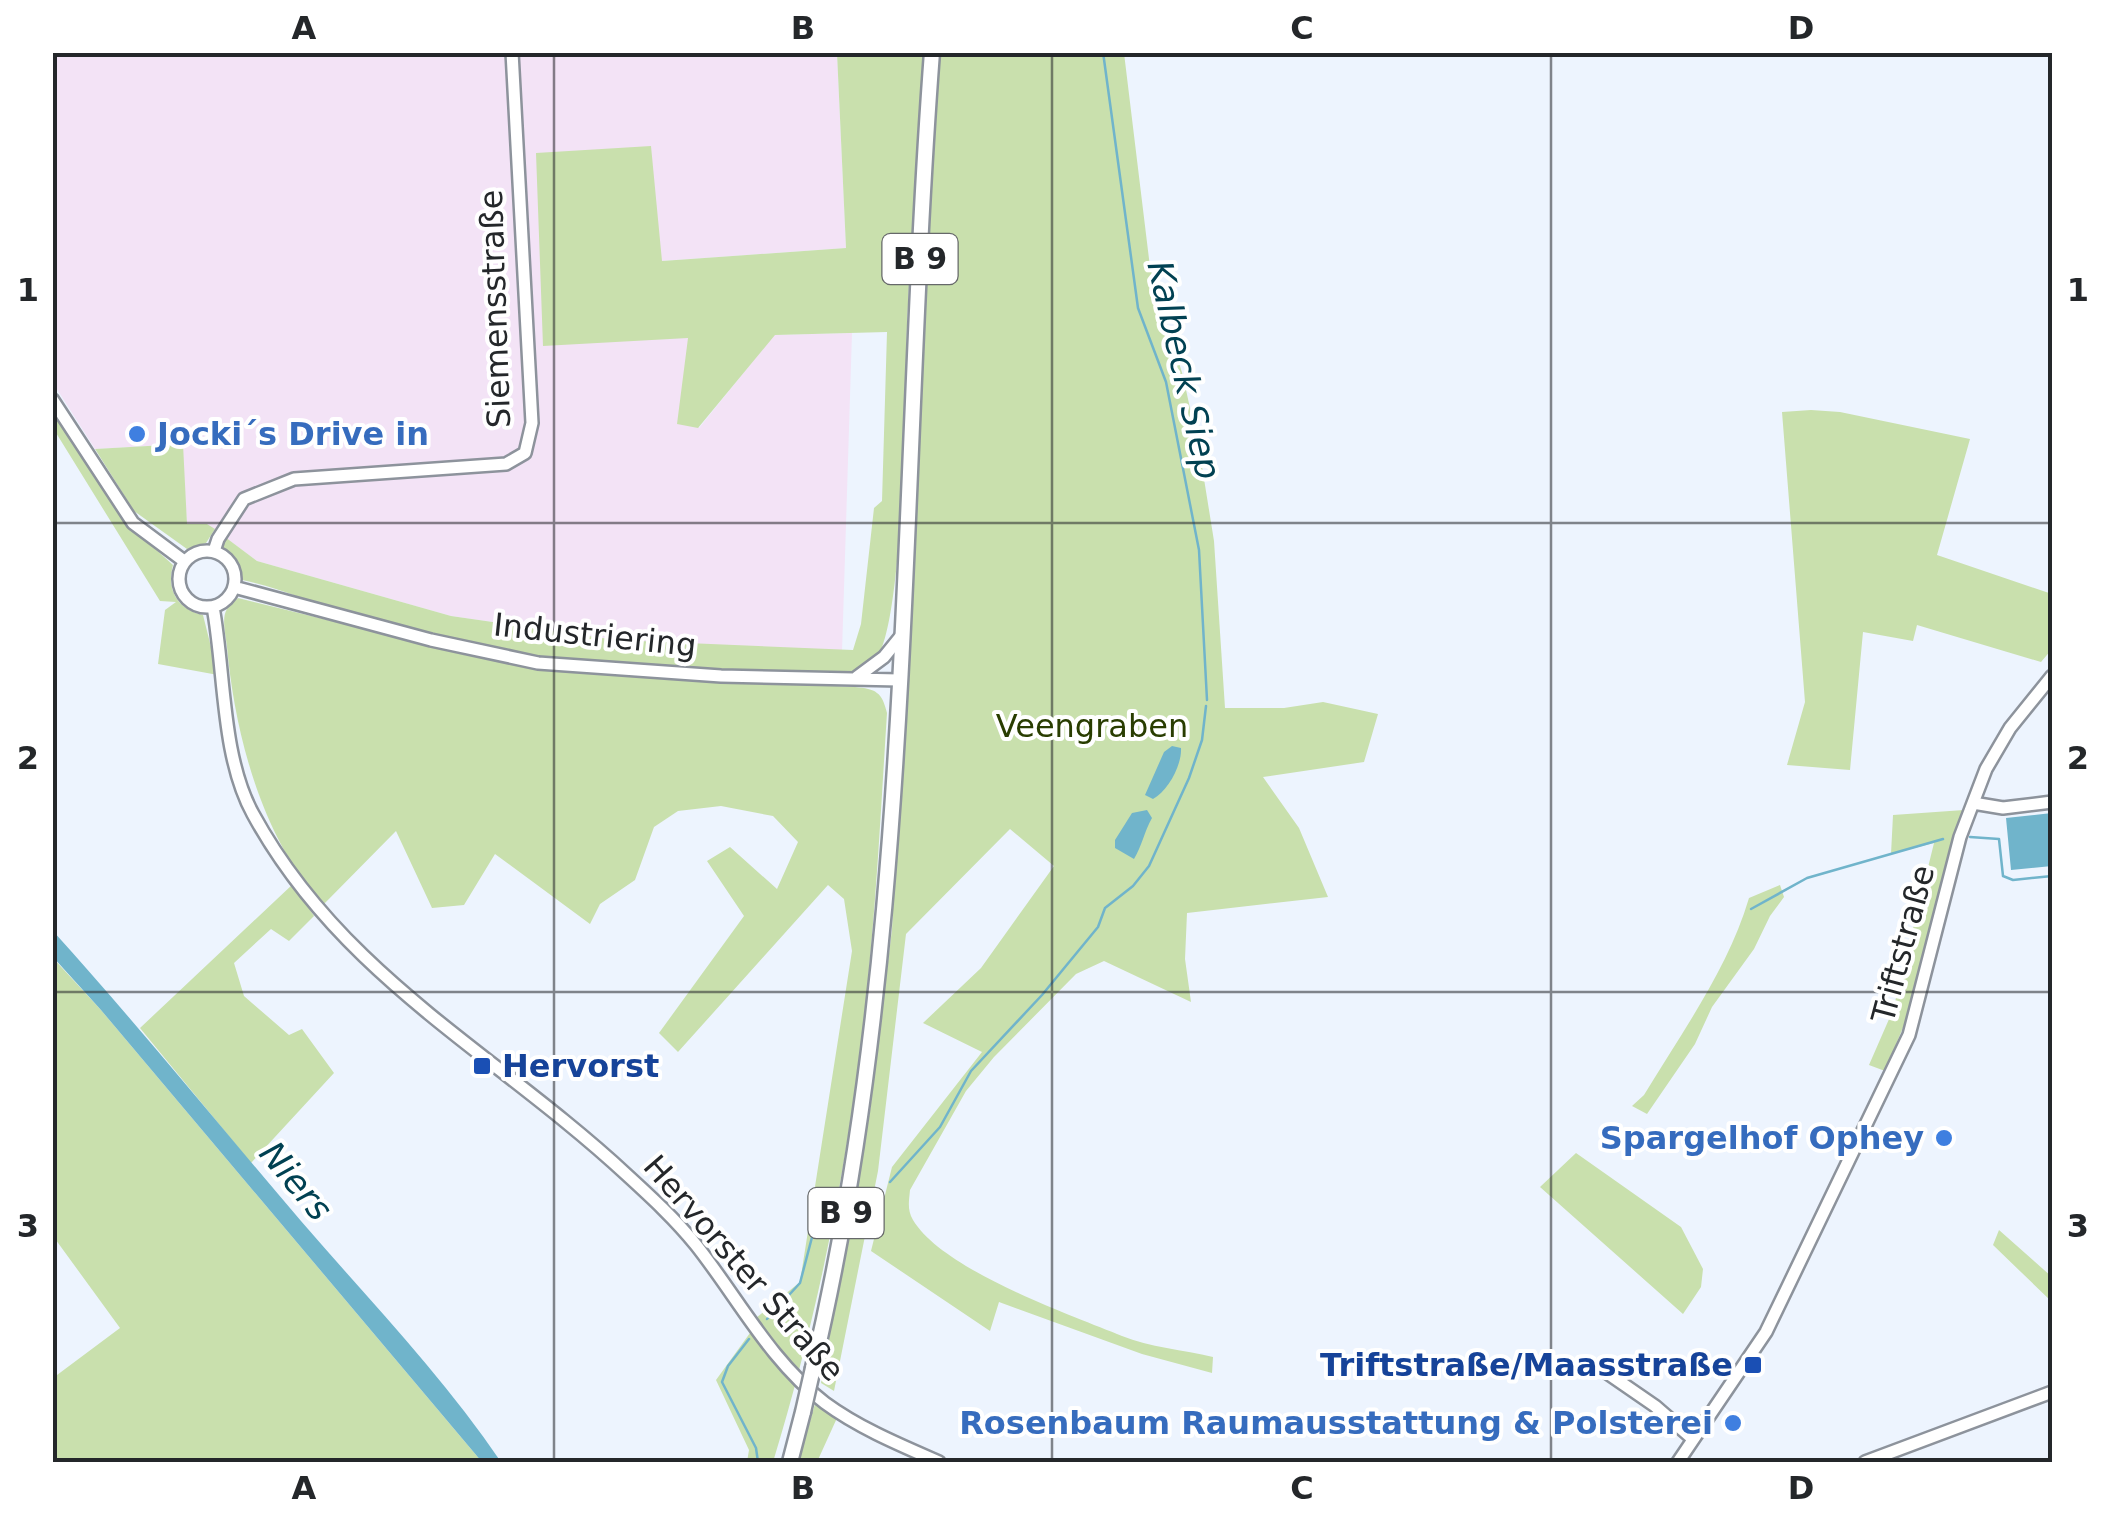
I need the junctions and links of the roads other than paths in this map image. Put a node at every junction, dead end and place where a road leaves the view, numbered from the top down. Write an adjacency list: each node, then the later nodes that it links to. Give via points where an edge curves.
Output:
1 (512, 52): 4 (street, Siemensstraße, via 532,423 525,452 506,464 294,479 244,499)
2 (932, 52): 8 (main road, B 9)
3 (52, 400): 5 (street, via 132,523)
4 (214, 551): 5 (street); 6 (street, via 227,559)
5 (184, 561): 7 (street, via 182,593 195,605)
6 (234, 588): 7 (street); 10 (street, Industriering, via 538,662)
7 (213, 606): 18 (street, Hervorster Straße, via 243,795 309,900 384,978 671,1216 765,1342 824,1402)
8 (901, 636): 10 (street); 11 (main road, B 9)
9 (2052, 676): 13 (street, Triftstraße, via 1998,747)
10 (855, 678): 11 (street, Industriering)
11 (899, 680): 17 (main road, B 9, bridge, via 870,1057 838,1254)
12 (2052, 802): 13 (street, via 2003,808)
13 (1974, 803): 16 (street, Triftstraße, via 1909,1035 1766,1332)
14 (1597, 1366): 16 (street)
15 (2052, 1392): 20 (street)
16 (1692, 1440): 19 (street, Triftstraße)
17 (790, 1462)
18 (939, 1462)
19 (1678, 1462)
20 (1865, 1462)

